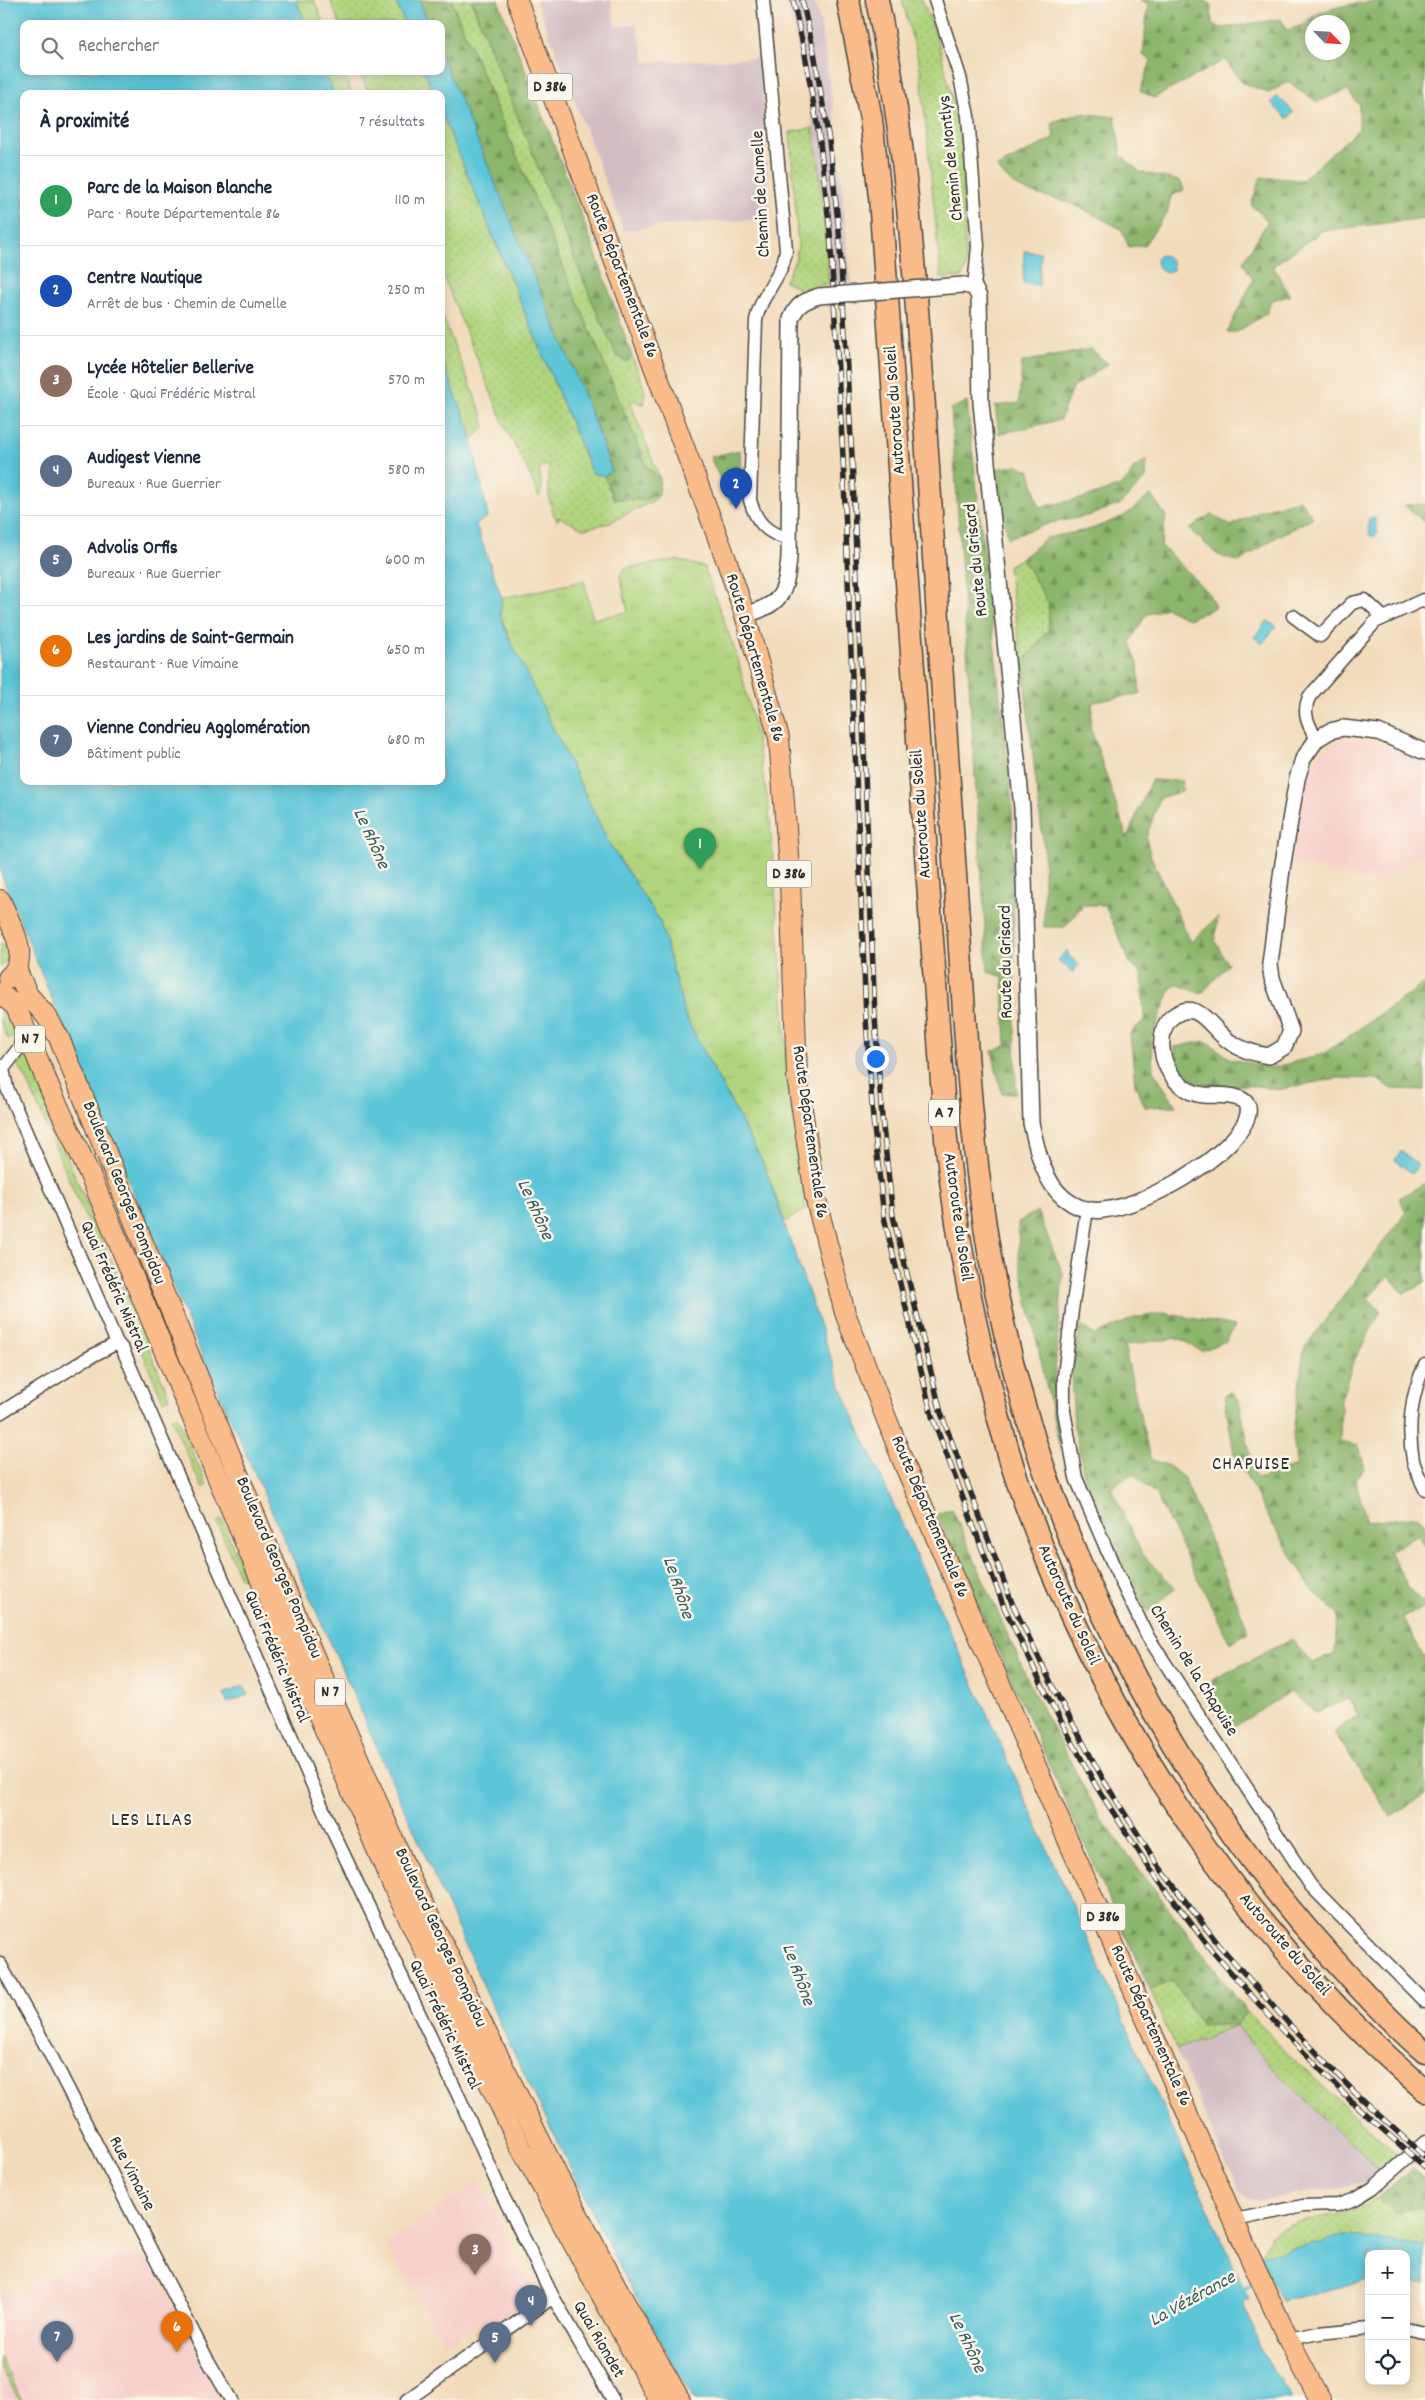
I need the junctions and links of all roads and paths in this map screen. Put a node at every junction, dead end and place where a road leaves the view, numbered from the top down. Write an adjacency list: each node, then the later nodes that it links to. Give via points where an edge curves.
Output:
1 (517, 0): 9 (main road, Route Départementale 86 / D 386)
2 (763, 0): 7 (street, Chemin de Cumelle, via 786,250 785,261 759,306 756,320 750,500 764,528)
3 (848, 0): 27 (highway, Autoroute du Soleil / A 7, via 871,119 880,197 946,1139 968,1293 1011,1464 1038,1538 1101,1678 1143,1753 1194,1831 1259,1919 1345,2015)
4 (876, 0): 26 (highway, Autoroute du Soleil / A 7, via 897,106 909,208 974,1134 996,1290 1013,1365 1040,1456 1088,1584 1166,1734 1218,1816 1281,1900 1363,1993)
5 (936, 0): 6 (street, Chemin de Montlys, via 968,116 978,246)
6 (969, 286): 7 (street, bridge, via 819,296 803,301 796,308 791,319); 19 (street, Route du Grisard, via 979,297 981,404 1022,808 1031,1123 1040,1157 1054,1186 1063,1197)
7 (789, 538): 9 (street, via 787,576 782,594 774,604)
8 (1425, 602): 11 (street, via 1423,600)
9 (745, 614): 29 (main road, Route Départementale 86 / D 386, via 779,738 790,880 797,1076 815,1196 845,1314 905,1466)
10 (1293, 616): 11 (street, via 1320,636 1352,603 1365,600)
11 (1383, 617): 12 (street, via 1374,622 1309,697 1305,706 1306,716)
12 (1317, 739): 13 (street, via 1343,728 1362,729 1378,732); 19 (street, Route du Grisard, via 1304,759 1297,779 1271,947 1272,978 1292,1030 1288,1040 1279,1052 1269,1056 1258,1055 1228,1041 1196,1012 1179,1012 1170,1019 1164,1030 1162,1047 1164,1064 1174,1079 1202,1095 1231,1096 1243,1100 1248,1108 1246,1123 1208,1160 1173,1183 1131,1203 1102,1210)
13 (1425, 752)
14 (0, 900): 15 (main road, via 20,947)
15 (16, 969): 16 (main road); 39 (main road, Boulevard Georges Pompidou / N 7, via 28,995 47,1017 58,1038 410,1880 557,2175)
16 (0, 982)
17 (0, 993): 18 (main road, Boulevard Georges Pompidou / N 7, via 16,1007)
18 (26, 1028): 20 (street, Quai Frédéric Mistral, via 19,1048 3,1069 3,1075); 38 (main road, Boulevard Georges Pompidou / N 7, via 393,1886 526,2156)
19 (1087, 1209): 25 (street, Chemin de la Chapuise, via 1064,1376 1064,1411 1076,1478 1148,1637 1311,1886)
20 (117, 1343): 22 (street); 30 (street, Quai Frédéric Mistral, via 123,1350 334,1834)
21 (1425, 1365): 23 (street, via 1418,1379 1409,1424 1413,1462)
22 (0, 1413)
23 (1425, 1489)
24 (0, 1964): 35 (street, Rue Vimaine)
25 (1425, 2002)
26 (1425, 2052)
27 (1425, 2090)
28 (1425, 2142): 29 (street, via 1356,2199 1338,2205 1303,2206)
29 (1234, 2220): 34 (main road, Route Départementale 86 / D 386)
30 (553, 2296): 36 (street); 37 (street, Quai Riondet)
31 (1365, 2328): 34 (street)
32 (1410, 2330): 33 (street)
33 (1425, 2333)
34 (1288, 2339): 40 (main road, D 386)
35 (231, 2400)
36 (407, 2400)
37 (613, 2400)
38 (659, 2400)
39 (680, 2400)
40 (1320, 2400)

